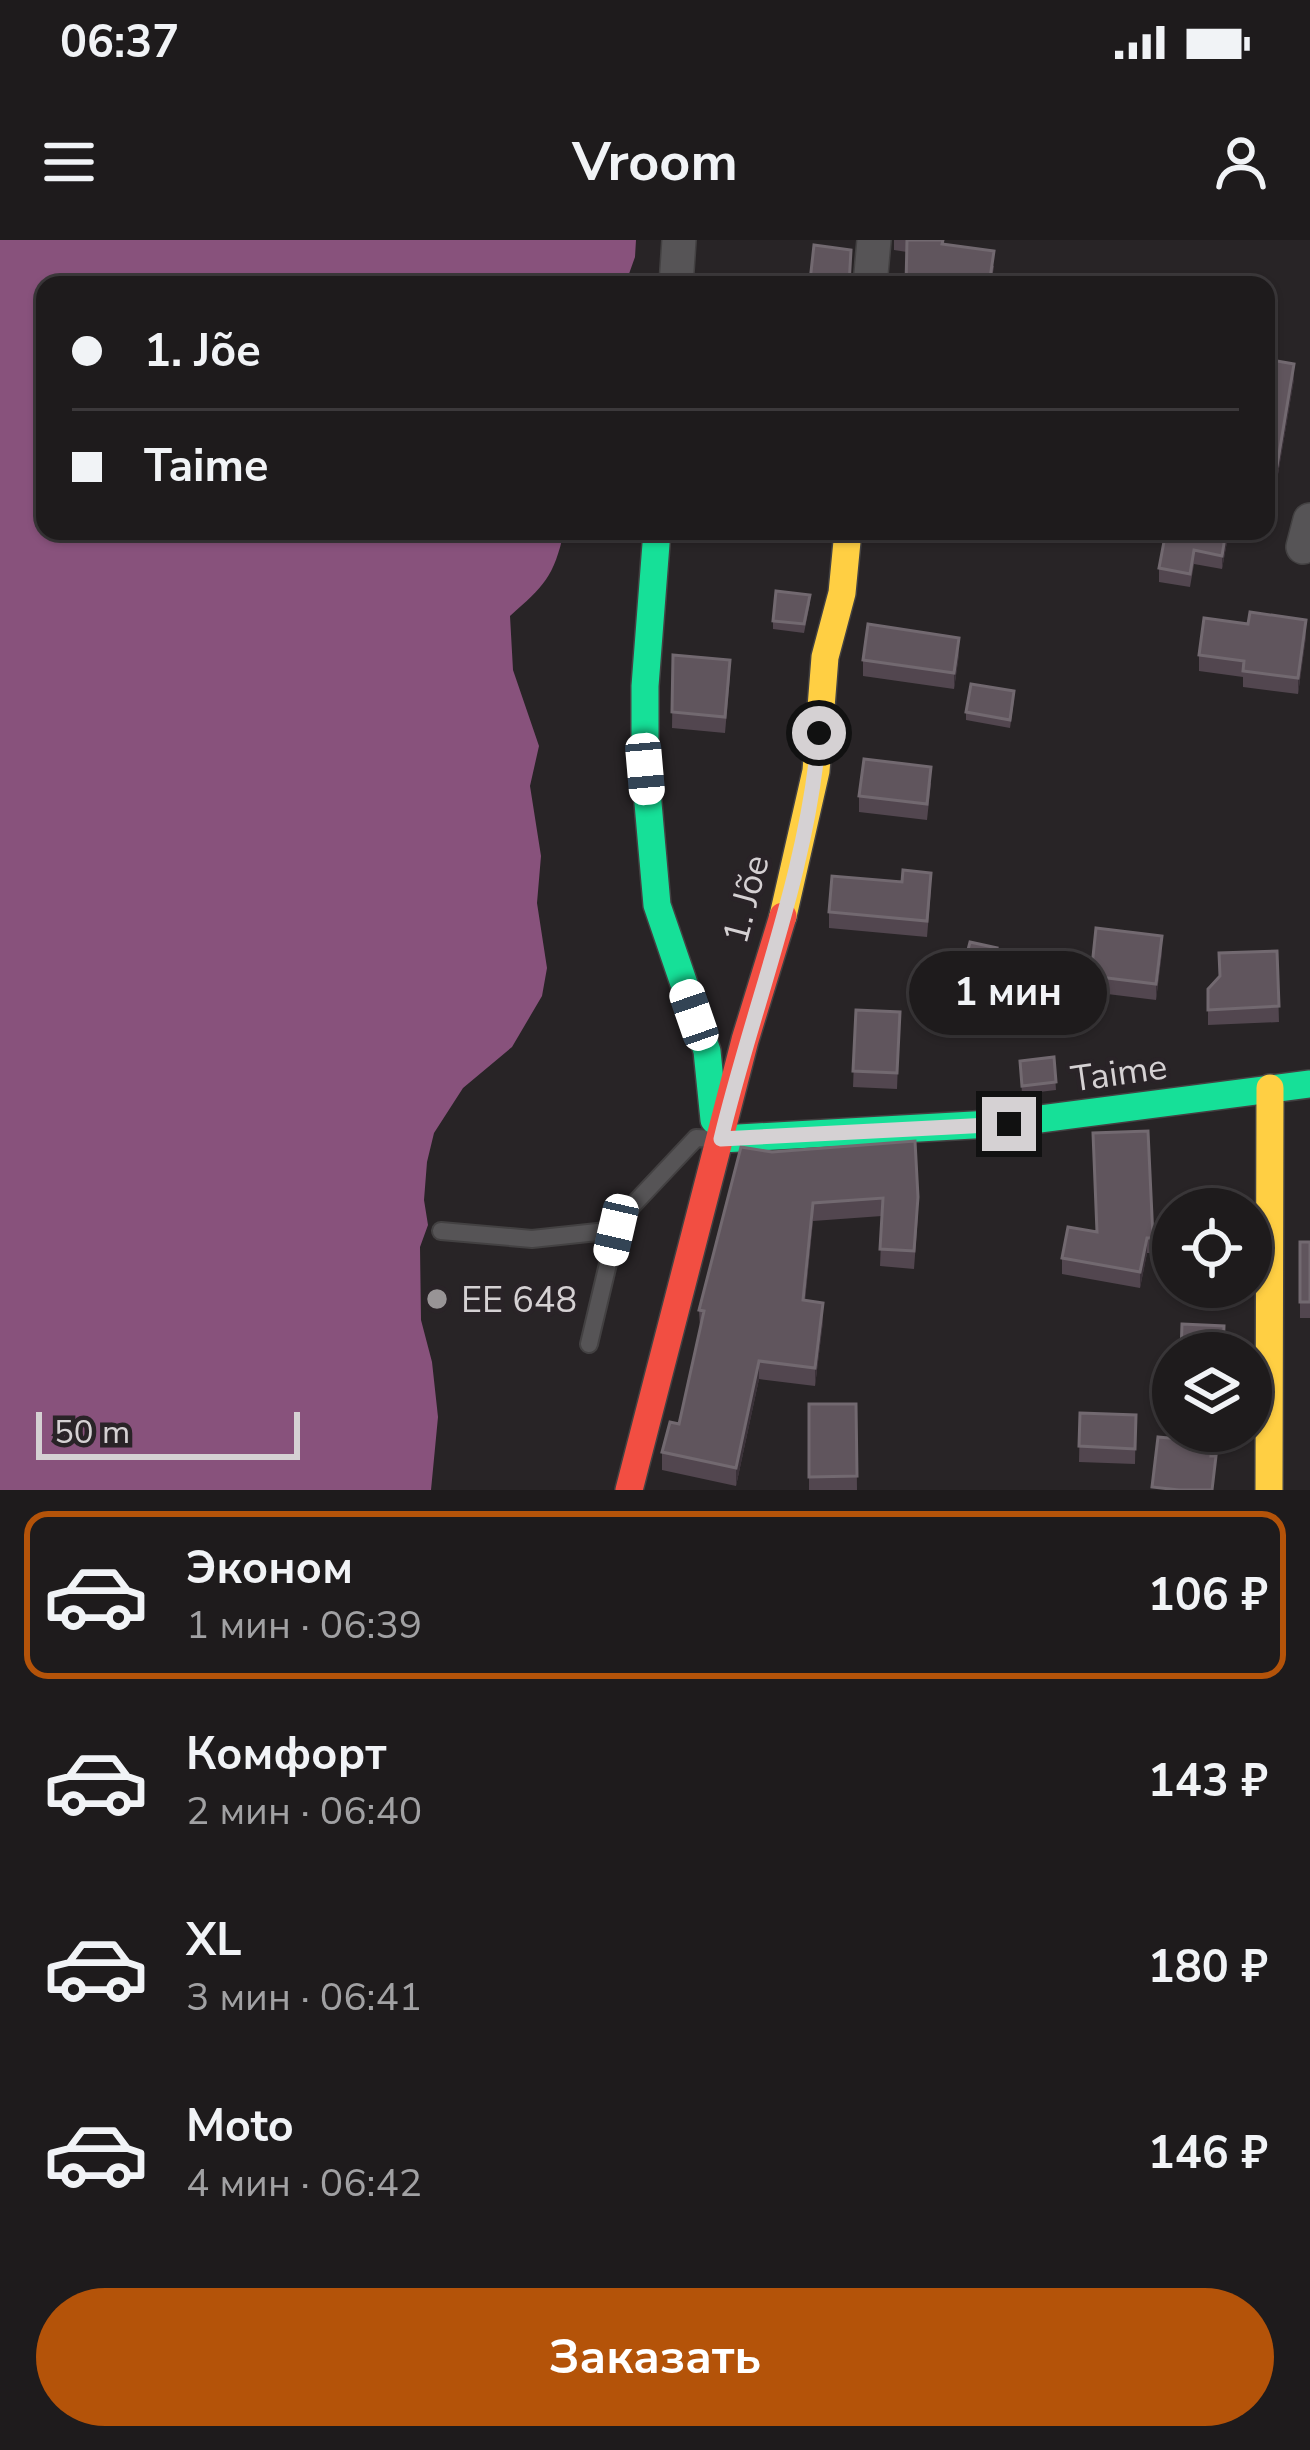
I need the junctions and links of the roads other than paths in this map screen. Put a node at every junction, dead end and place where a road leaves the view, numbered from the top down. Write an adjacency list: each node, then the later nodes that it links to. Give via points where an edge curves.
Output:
1 (679, 240): 3 (street)
2 (874, 240): 4 (street)
3 (677, 276)
4 (871, 276)
5 (656, 540): 9 (street, via 645,748 657,905 707,1051)
6 (847, 540): 9 (street, 1. Jõe, via 825,657 816,771)
7 (1310, 1084): 8 (street, Taime)
8 (1270, 1088): 9 (street, Taime, via 1009,1124); 14 (street)
9 (721, 1139): 10 (lane, via 695,1138); 13 (street, 1. Jõe)
10 (616, 1230): 11 (lane, via 532,1239); 12 (lane)
11 (441, 1231)
12 (589, 1344)
13 (629, 1490)
14 (1268, 1490)

